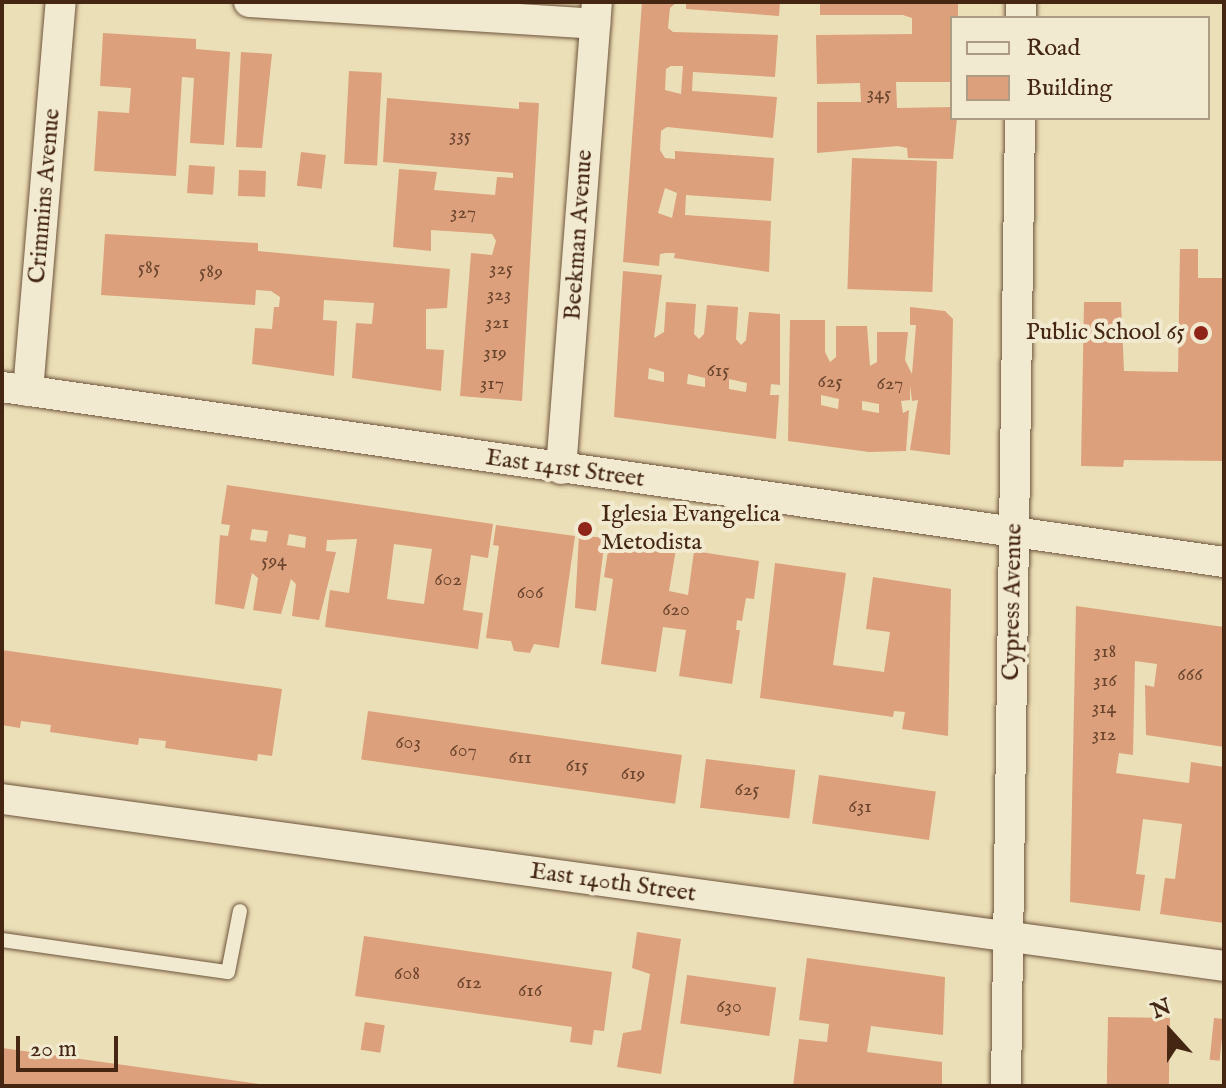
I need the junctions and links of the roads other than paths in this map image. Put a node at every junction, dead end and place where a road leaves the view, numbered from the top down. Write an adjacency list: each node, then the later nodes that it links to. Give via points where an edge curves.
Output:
1 (61, 2): 5 (street, Crimmins Avenue)
2 (249, 2): 3 (street)
3 (596, 13): 6 (street, Beekman Avenue)
4 (1020, 120): 7 (street, Cypress Avenue)
5 (15, 389): 6 (street, East 141st Street)
6 (561, 469): 7 (street, East 141st Street)
7 (1014, 534): 8 (street, East 141st Street); 11 (street, Cypress Avenue)
8 (1224, 562)
9 (2, 799): 11 (street, East 140th Street)
10 (240, 911): 12 (lane, via 228,972)
11 (1009, 938): 13 (street, East 140th Street); 14 (street, Cypress Avenue)
12 (2, 940)
13 (1224, 966)
14 (1006, 1086)

